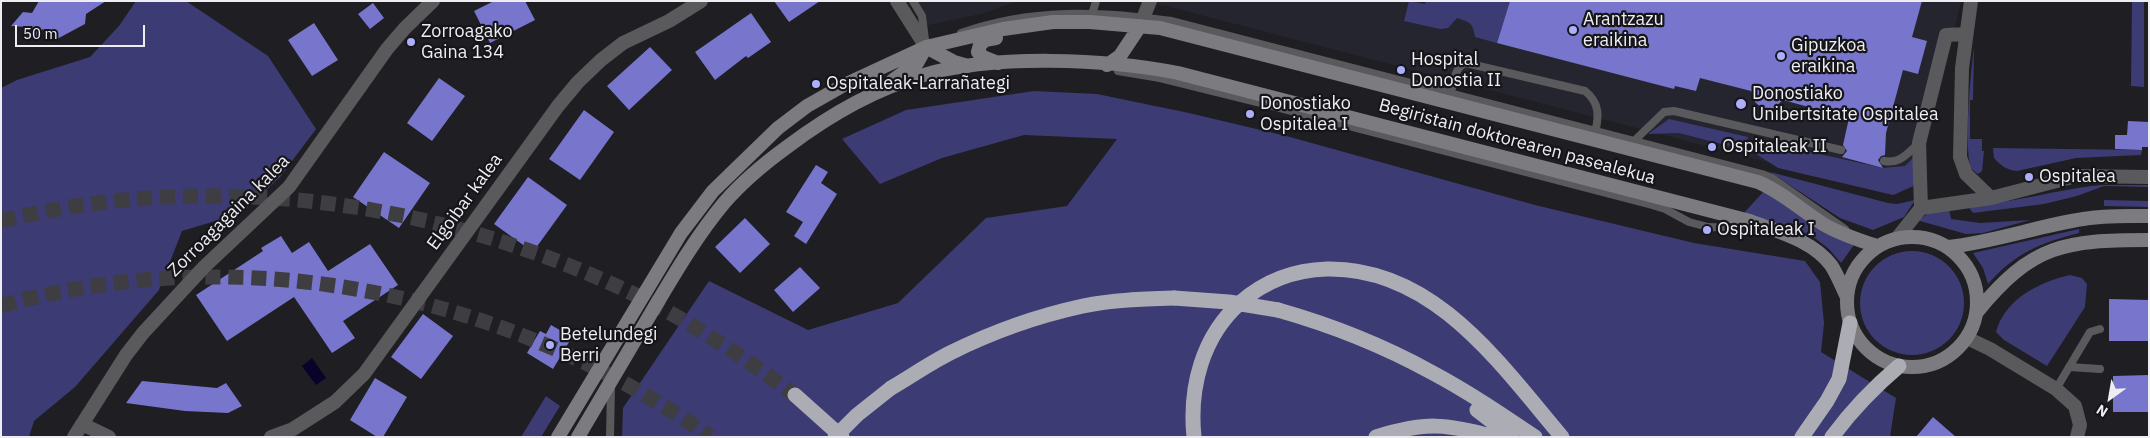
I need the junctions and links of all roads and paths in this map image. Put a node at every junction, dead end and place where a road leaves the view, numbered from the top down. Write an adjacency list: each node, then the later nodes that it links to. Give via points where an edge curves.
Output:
1 (433, 1): 47 (street, Zorroagagaina kalea, via 387,49 289,187 204,267 143,333)
2 (701, 1): 50 (street, Elgoibar kalea, via 623,43 578,82 364,374 335,402 293,429)
3 (897, 1): 14 (street)
4 (913, 1): 14 (lane, via 922,16)
5 (1096, 1): 9 (lane)
6 (1150, 1): 10 (street)
7 (1971, 1): 12 (street)
8 (1035, 16): 9 (lane, via 1063,13); 11 (lane); 13 (lane, via 981,26 957,34)
9 (1091, 18): 10 (main road, Begiristain doktorearen pasealekua); 11 (main road, Begiristain doktorearen pasealekua)
10 (1142, 22): 17 (main road, via 1120,56); 19 (main road, Begiristain doktorearen pasealekua, via 1396,88); 19 (lane, via 1172,21)
11 (1021, 26): 13 (main road, Begiristain doktorearen pasealekua); 16 (main road, Begiristain doktorearen pasealekua, via 980,44 978,52)
12 (1970, 35): 22 (street, via 1946,35); 27 (street, via 1962,68 1960,157 1966,174)
13 (947, 42): 14 (main road, Begiristain doktorearen pasealekua)
14 (926, 47): 18 (main road, Begiristain doktorearen pasealekua); 20 (main road, Begiristain doktorearen pasealekua, via 910,69); 51 (main road, Begiristain doktorearen pasealekua, via 807,106 778,128 713,192 681,233)
15 (1044, 62): 16 (main road, Begiristain doktorearen pasealekua); 17 (main road, Begiristain doktorearen pasealekua); 30 (lane, via 1150,76 1261,103 1652,205 1708,227)
16 (1000, 64): 18 (main road, Begiristain doktorearen pasealekua)
17 (1107, 65): 30 (main road, Begiristain doktorearen pasealekua, via 1178,73)
18 (969, 66): 20 (main road, Begiristain doktorearen pasealekua, via 925,74)
19 (1450, 98): 21 (main road, Begiristain doktorearen pasealekua); 21 (lane, via 1457,69 1466,63 1585,91 1593,97 1597,107 1599,117)
20 (846, 108): 44 (main road, Begiristain doktorearen pasealekua, via 817,124 725,202 693,243)
21 (1594, 135): 23 (main road, Begiristain doktorearen pasealekua)
22 (1919, 143): 25 (lane, via 1903,159); 28 (street)
23 (1631, 144): 24 (lane, via 1664,112 1674,111); 33 (main road, Begiristain doktorearen pasealekua, via 1769,186 1823,224)
24 (1841, 150)
25 (1884, 161)
26 (2149, 177): 27 (street, via 2076,176)
27 (1991, 198): 28 (street)
28 (1921, 208): 31 (street)
29 (2149, 216): 34 (main road, via 2084,219)
30 (1772, 229): 35 (main road, Begiristain doktorearen pasealekua, via 1821,254 1832,266)
31 (1897, 238): 33 (main road); 34 (main road, via 1923,237)
32 (2149, 240): 36 (main road, via 2086,241 2055,249 2036,257 2010,275)
33 (1877, 246): 35 (main road, via 1851,277)
34 (1948, 247): 36 (main road, via 1962,259 1972,275 1977,293)
35 (1847, 297): 37 (main road)
36 (1977, 312): 39 (main road)
37 (1850, 323): 41 (main road, via 1869,351); 62 (highway, via 1839,379 1828,401)
38 (2100, 329): 42 (lane, via 2090,332)
39 (1967, 338): 41 (main road, via 1954,353 1937,363 1918,367); 45 (street)
40 (1383, 349): 54 (highway, bridge, via 1329,326 1278,310 1230,302 1174,298 1084,306 1034,319 948,354 891,388); 59 (highway, via 1428,376); 60 (highway, via 1430,371)
41 (1898, 366): 63 (highway, via 1870,391)
42 (2069, 367): 43 (lane); 45 (lane)
43 (2100, 369)
44 (611, 381): 52 (main road, Begiristain doktorearen pasealekua); 53 (lane)
45 (2056, 390): 64 (street, via 2075,406 2080,425)
46 (795, 395): 55 (highway)
47 (82, 424): 48 (street, Zorroagagaina kalea); 49 (street)
48 (74, 437)
49 (109, 437)
50 (271, 437)
51 (558, 437)
52 (578, 437)
53 (610, 437)
54 (835, 437)
55 (842, 437)
56 (1194, 437): 61 (highway, via 1194,402 1199,370 1208,343 1221,323 1250,295 1268,283 1316,269 1342,269 1370,273 1398,283 1453,317 1496,359)
57 (1376, 437): 58 (highway, via 1399,429 1431,425 1460,427)
58 (1494, 437)
59 (1512, 437)
60 (1535, 437)
61 (1562, 437)
62 (1802, 437)
63 (1832, 437)
64 (2077, 437)

